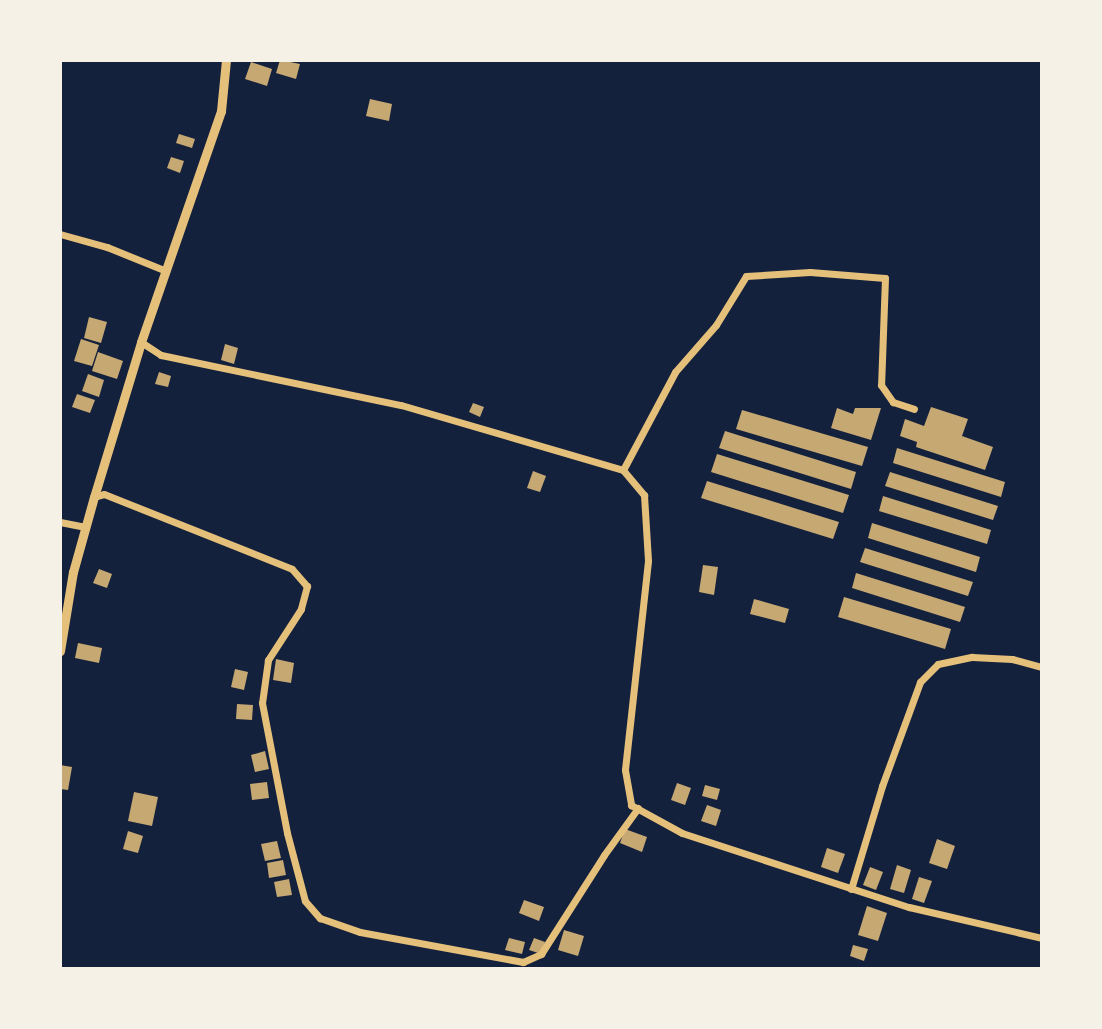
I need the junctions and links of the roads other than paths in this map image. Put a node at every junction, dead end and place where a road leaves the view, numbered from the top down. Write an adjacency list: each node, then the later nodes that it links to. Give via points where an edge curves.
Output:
1 (226, 60): 3 (street, via 221,111)
2 (60, 234): 3 (street)
3 (166, 271): 4 (street)
4 (141, 342): 6 (street, via 161,355 401,405); 7 (street)
5 (914, 409): 6 (street, via 893,402 881,385 885,278 810,272 746,276 716,325 675,372)
6 (623, 470): 12 (street, via 644,495 648,561 625,770 631,805)
7 (94, 497): 9 (street); 12 (street, via 104,494 292,569 307,586 301,609 268,660 262,703 305,901 320,918 360,932 523,962 541,954)
8 (60, 522): 9 (street)
9 (86, 527): 10 (street)
10 (60, 651)
11 (1042, 667): 13 (street, via 972,657 938,664 920,682)
12 (638, 808): 13 (street, via 682,833)
13 (851, 889): 14 (street)
14 (1042, 938)

